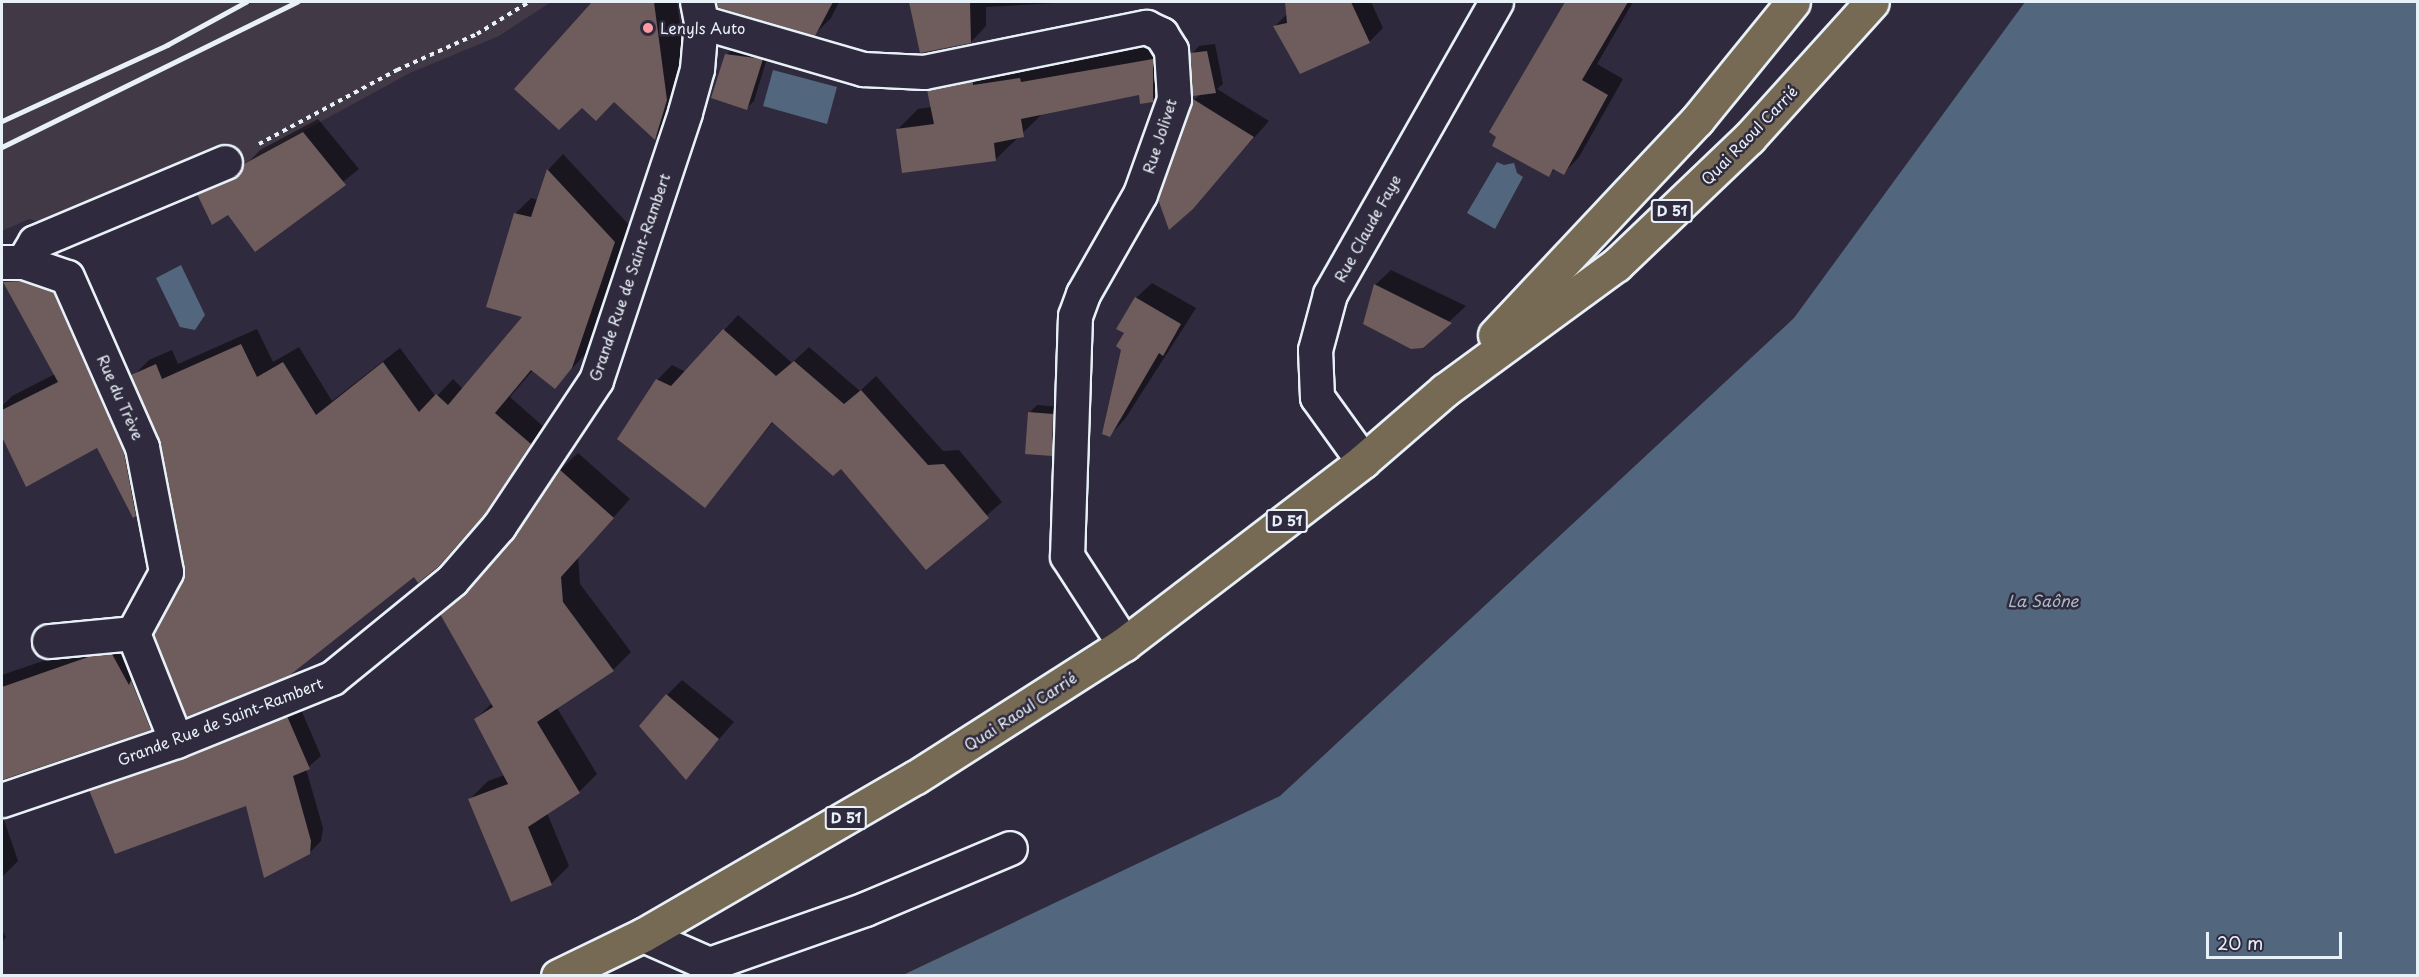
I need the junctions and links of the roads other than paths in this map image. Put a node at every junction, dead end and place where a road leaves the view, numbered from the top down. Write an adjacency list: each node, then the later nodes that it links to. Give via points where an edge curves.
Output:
1 (1496, 2): 8 (street, Rue Claude Faye, via 1330,294 1315,350 1317,397)
2 (1793, 2): 7 (main road, Quai Raoul Carrié / D 51, via 1697,120)
3 (1872, 2): 7 (main road, Quai Raoul Carrié / D 51, via 1749,138 1616,265)
4 (699, 12): 11 (street, Rue Jolivet, via 863,69 924,72 1146,27 1161,34 1171,50 1174,99 1140,194 1083,294 1075,316 1067,556); 12 (street, Grande Rue de Saint-Rambert, via 696,69 685,112 596,380 499,526 453,580 332,678)
5 (225, 162): 6 (street, Rue du Trève, via 35,242)
6 (12, 262): 9 (street, Rue du Trève, via 67,277 142,447 166,572)
7 (1445, 390): 8 (main road, Quai Raoul Carrié / D 51)
8 (1363, 461): 11 (main road, Quai Raoul Carrié / D 51)
9 (133, 633): 10 (street); 12 (street)
10 (49, 641)
11 (1124, 644): 15 (main road, Quai Raoul Carrié / D 51, via 915,777)
12 (176, 741): 13 (street, Grande Rue de Saint-Rambert)
13 (2, 800)
14 (1010, 848): 15 (street, via 866,909 709,964)
15 (643, 935): 16 (main road, Quai Raoul Carrié / D 51)
16 (558, 975)

